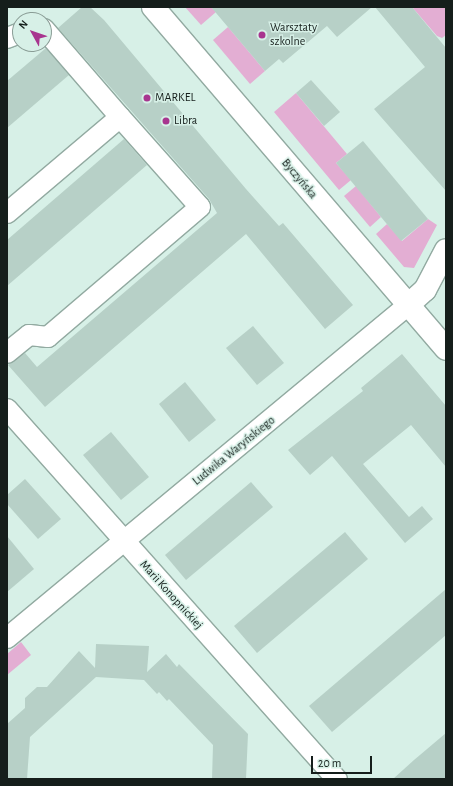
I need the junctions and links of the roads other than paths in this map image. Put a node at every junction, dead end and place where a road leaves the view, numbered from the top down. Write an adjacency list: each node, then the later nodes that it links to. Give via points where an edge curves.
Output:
1 (153, 7): 6 (street, Byczyńska)
2 (52, 38): 3 (street)
3 (120, 117): 4 (street); 8 (street, via 200,207 48,337 29,335)
4 (7, 213)
5 (446, 250): 6 (street, Ludwika Waryńskiego, via 425,290)
6 (406, 306): 7 (street, Byczyńska); 10 (street, Ludwika Waryńskiego)
7 (446, 349)
8 (7, 353)
9 (7, 410): 10 (street, Marii Konopnickiej)
10 (124, 542): 11 (street, Ludwika Waryńskiego); 12 (street, Marii Konopnickiej)
11 (7, 638)
12 (337, 779)

